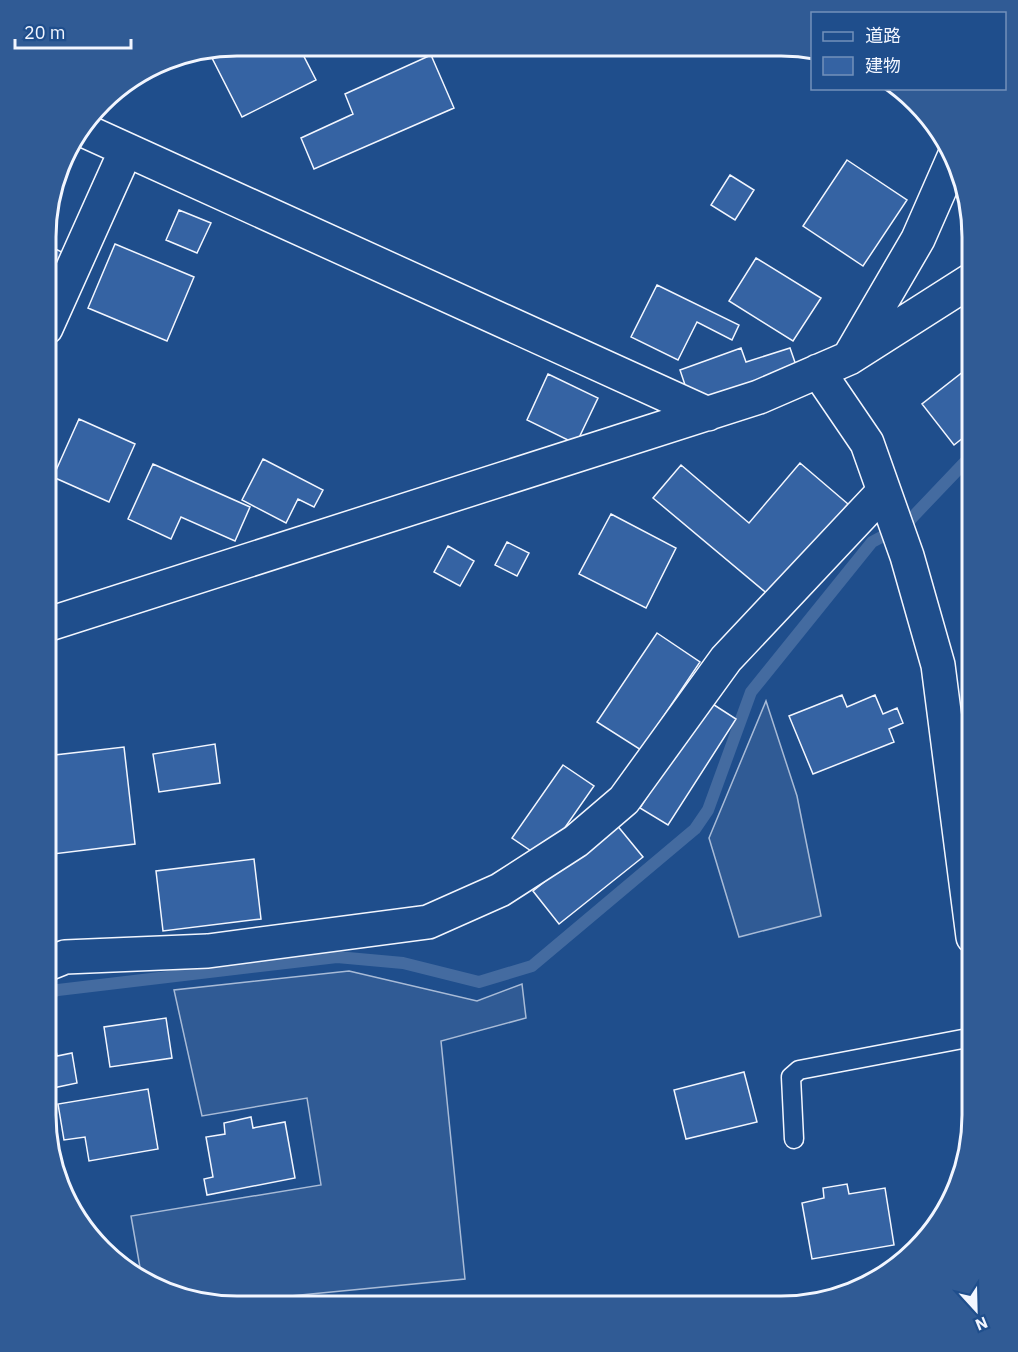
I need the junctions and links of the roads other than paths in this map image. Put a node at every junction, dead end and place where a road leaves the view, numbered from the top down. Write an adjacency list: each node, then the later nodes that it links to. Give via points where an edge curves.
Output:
1 (89, 133): 2 (street)
2 (126, 150): 5 (street); 8 (street)
3 (949, 169): 6 (street, via 918,239)
4 (963, 285): 6 (street)
5 (55, 308)
6 (849, 358): 7 (street)
7 (818, 371): 8 (street); 9 (street, via 867,443)
8 (708, 414): 10 (street)
9 (887, 500): 11 (street, via 938,665); 12 (street, via 726,659 624,800 576,841 500,890 428,922 208,951 65,957)
10 (55, 622)
11 (962, 799)
12 (55, 961)
13 (962, 1039): 14 (lane, via 799,1070 791,1077)
14 (794, 1139)

